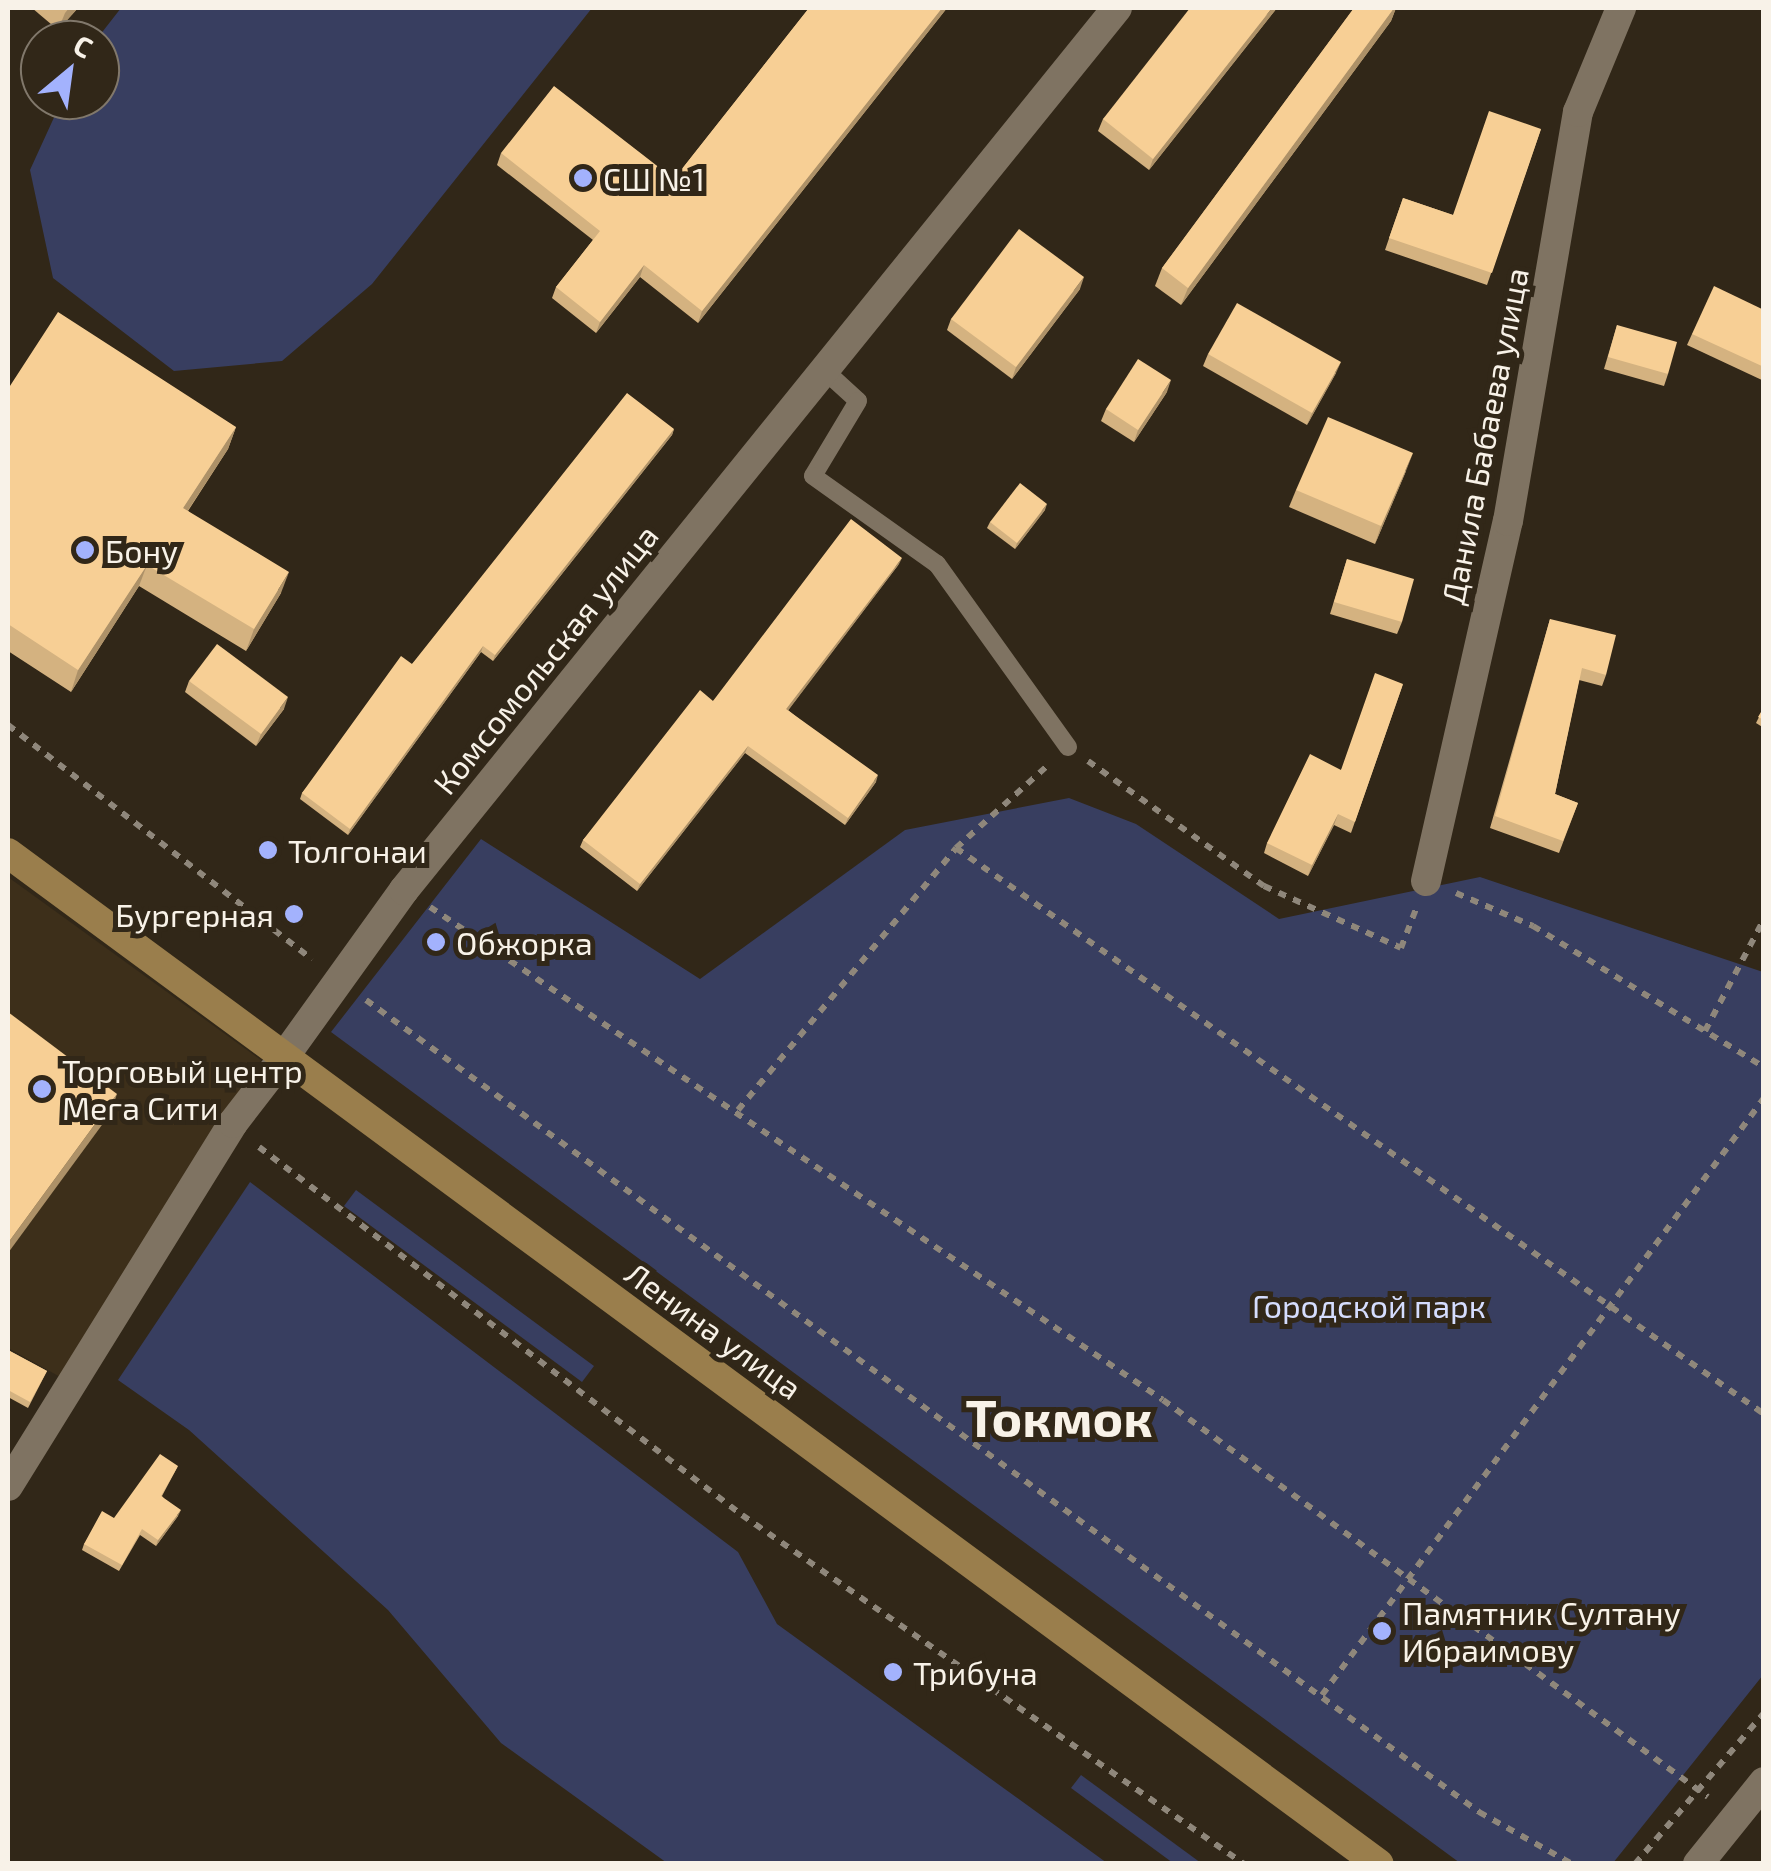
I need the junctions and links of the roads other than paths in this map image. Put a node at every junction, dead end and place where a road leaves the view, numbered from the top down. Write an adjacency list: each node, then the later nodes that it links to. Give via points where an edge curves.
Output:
1 (1116, 8): 3 (street, Комсомольская улица)
2 (1622, 8): 6 (street, Данила Бабаева улица, via 1578,112 1508,521)
3 (823, 369): 4 (lane, via 858,401 813,476 937,564); 7 (street, Комсомольская улица, via 404,890)
4 (1068, 747)
5 (8, 853): 7 (main road, Ленина улица)
6 (1426, 881)
7 (284, 1057): 8 (street, Комсомольская улица, via 233,1123); 10 (main road, Ленина улица)
8 (8, 1486)
9 (1764, 1782): 11 (street)
10 (1379, 1864)
11 (1698, 1864)

